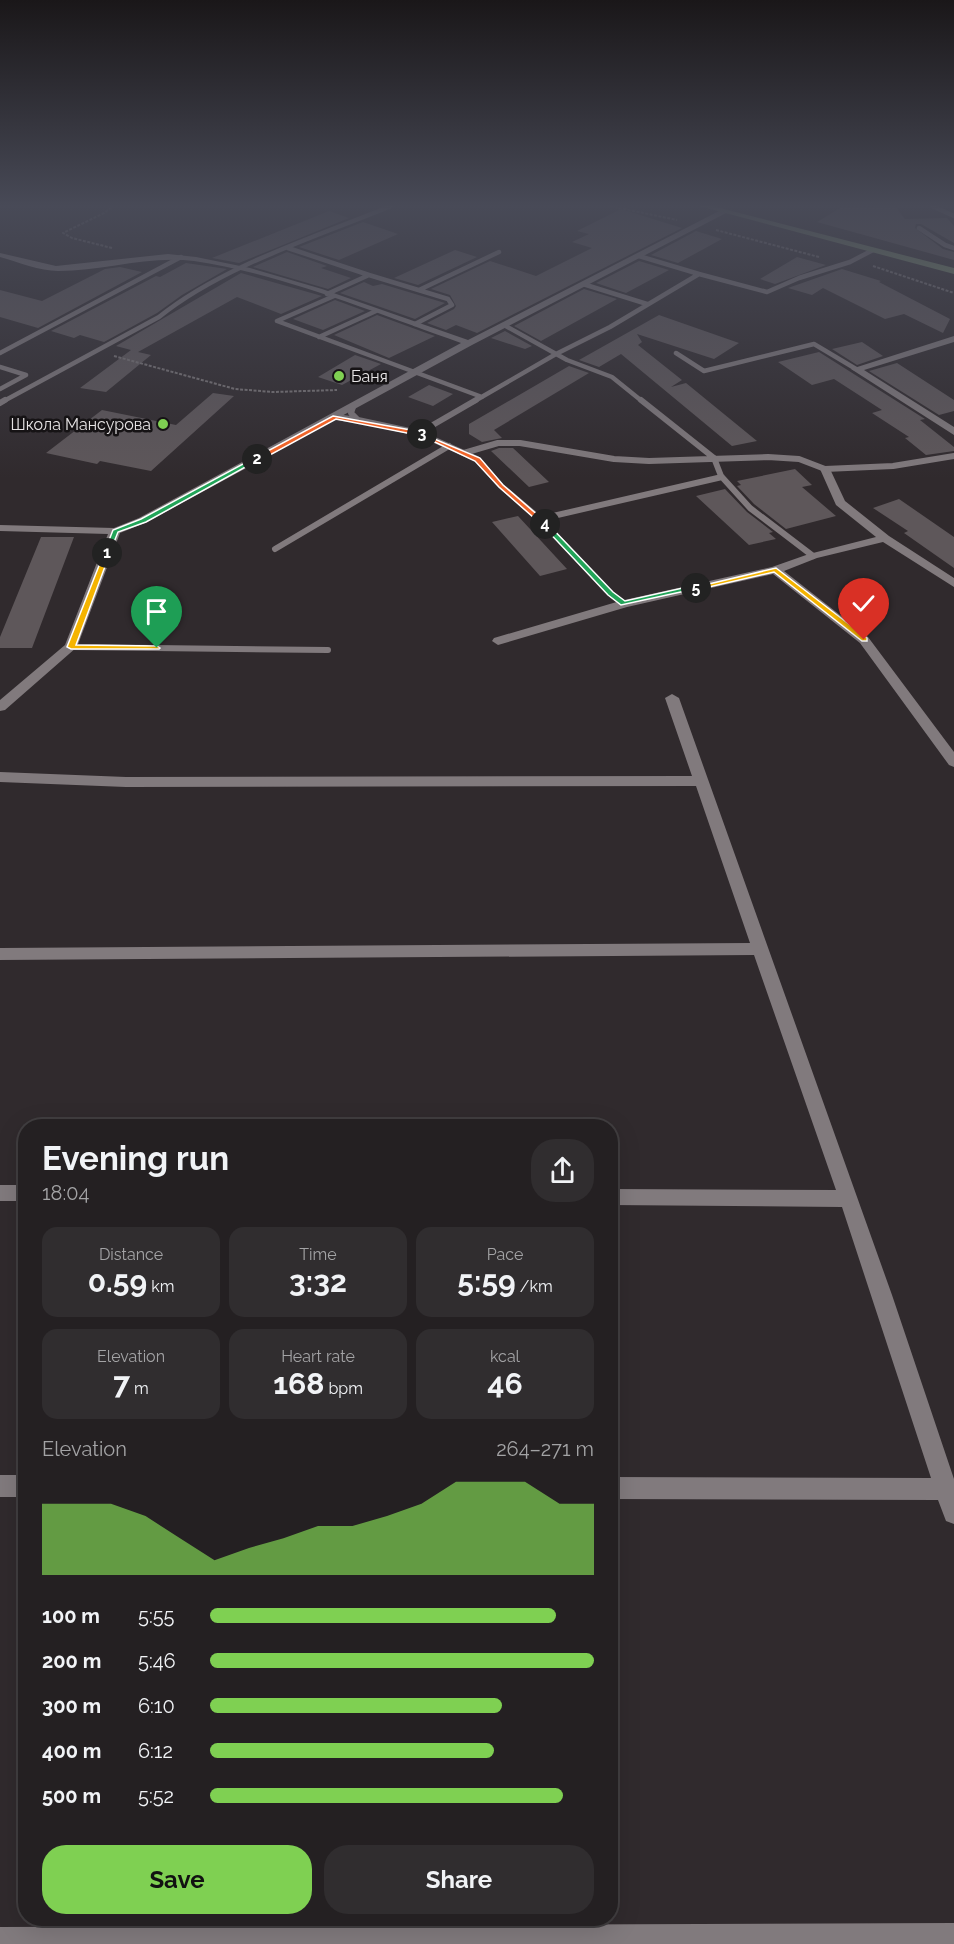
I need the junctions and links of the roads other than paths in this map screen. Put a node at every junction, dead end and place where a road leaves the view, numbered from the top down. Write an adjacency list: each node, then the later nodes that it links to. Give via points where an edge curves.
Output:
1 (106, 297): 16 (lane)
2 (189, 297): 24 (lane)
3 (326, 297): 13 (lane, via 277,321)
4 (335, 297): 10 (street)
5 (441, 297): 11 (lane, via 452,305)
6 (559, 297): 12 (street)
7 (624, 297): 9 (lane)
8 (660, 297): 9 (lane)
9 (647, 304): 18 (lane)
10 (376, 311): 11 (street); 13 (lane)
11 (414, 324): 15 (street)
12 (504, 325): 15 (street); 18 (lane)
13 (319, 337): 21 (lane)
14 (954, 339): 20 (street)
15 (470, 343): 21 (street)
16 (0, 353)
17 (676, 353): 20 (lane, via 704,371 814,344)
18 (556, 354): 23 (lane); 33 (lane, via 612,377)
19 (0, 367): 22 (lane, via 26,375)
20 (856, 369): 28 (street)
21 (416, 373): 23 (lane); 25 (street)
22 (0, 389)
23 (482, 398): 29 (lane)
24 (0, 403)
25 (353, 407): 26 (street); 27 (lane, via 351,414)
26 (335, 417): 27 (lane); 38 (street)
27 (358, 420): 29 (lane)
28 (954, 432)
29 (419, 433): 30 (lane)
30 (448, 446): 31 (lane); 40 (lane)
31 (464, 453): 33 (lane, via 498,443 520,443 614,459); 36 (lane, via 477,459)
32 (954, 456): 34 (lane, via 893,466)
33 (714, 458): 34 (lane, via 799,459); 35 (lane)
34 (825, 469): 39 (street, via 840,503)
35 (722, 477): 36 (lane); 41 (lane, via 795,545)
36 (540, 519): 44 (lane)
37 (0, 528): 38 (street)
38 (116, 531): 46 (street)
39 (885, 538): 41 (street); 43 (street)
40 (275, 549)
41 (813, 556): 42 (street)
42 (776, 570): 44 (street); 50 (street, via 864,640)
43 (954, 584)
44 (624, 604): 45 (street)
45 (498, 641)
46 (71, 647): 47 (lane); 49 (street)
47 (328, 650)
48 (672, 698): 52 (street)
49 (0, 707)
50 (954, 762)
51 (0, 777): 52 (street, via 126,782)
52 (701, 781): 53 (street)
53 (760, 949): 54 (street); 58 (street)
54 (0, 954)
55 (0, 1192): 56 (street)
56 (18, 1193)
57 (618, 1197): 58 (street)
58 (848, 1199): 62 (street)
59 (0, 1486): 60 (street)
60 (18, 1486)
61 (618, 1488): 62 (street)
62 (946, 1489): 63 (street)
63 (954, 1514)
64 (954, 1937): 65 (street)
65 (0, 1941)

